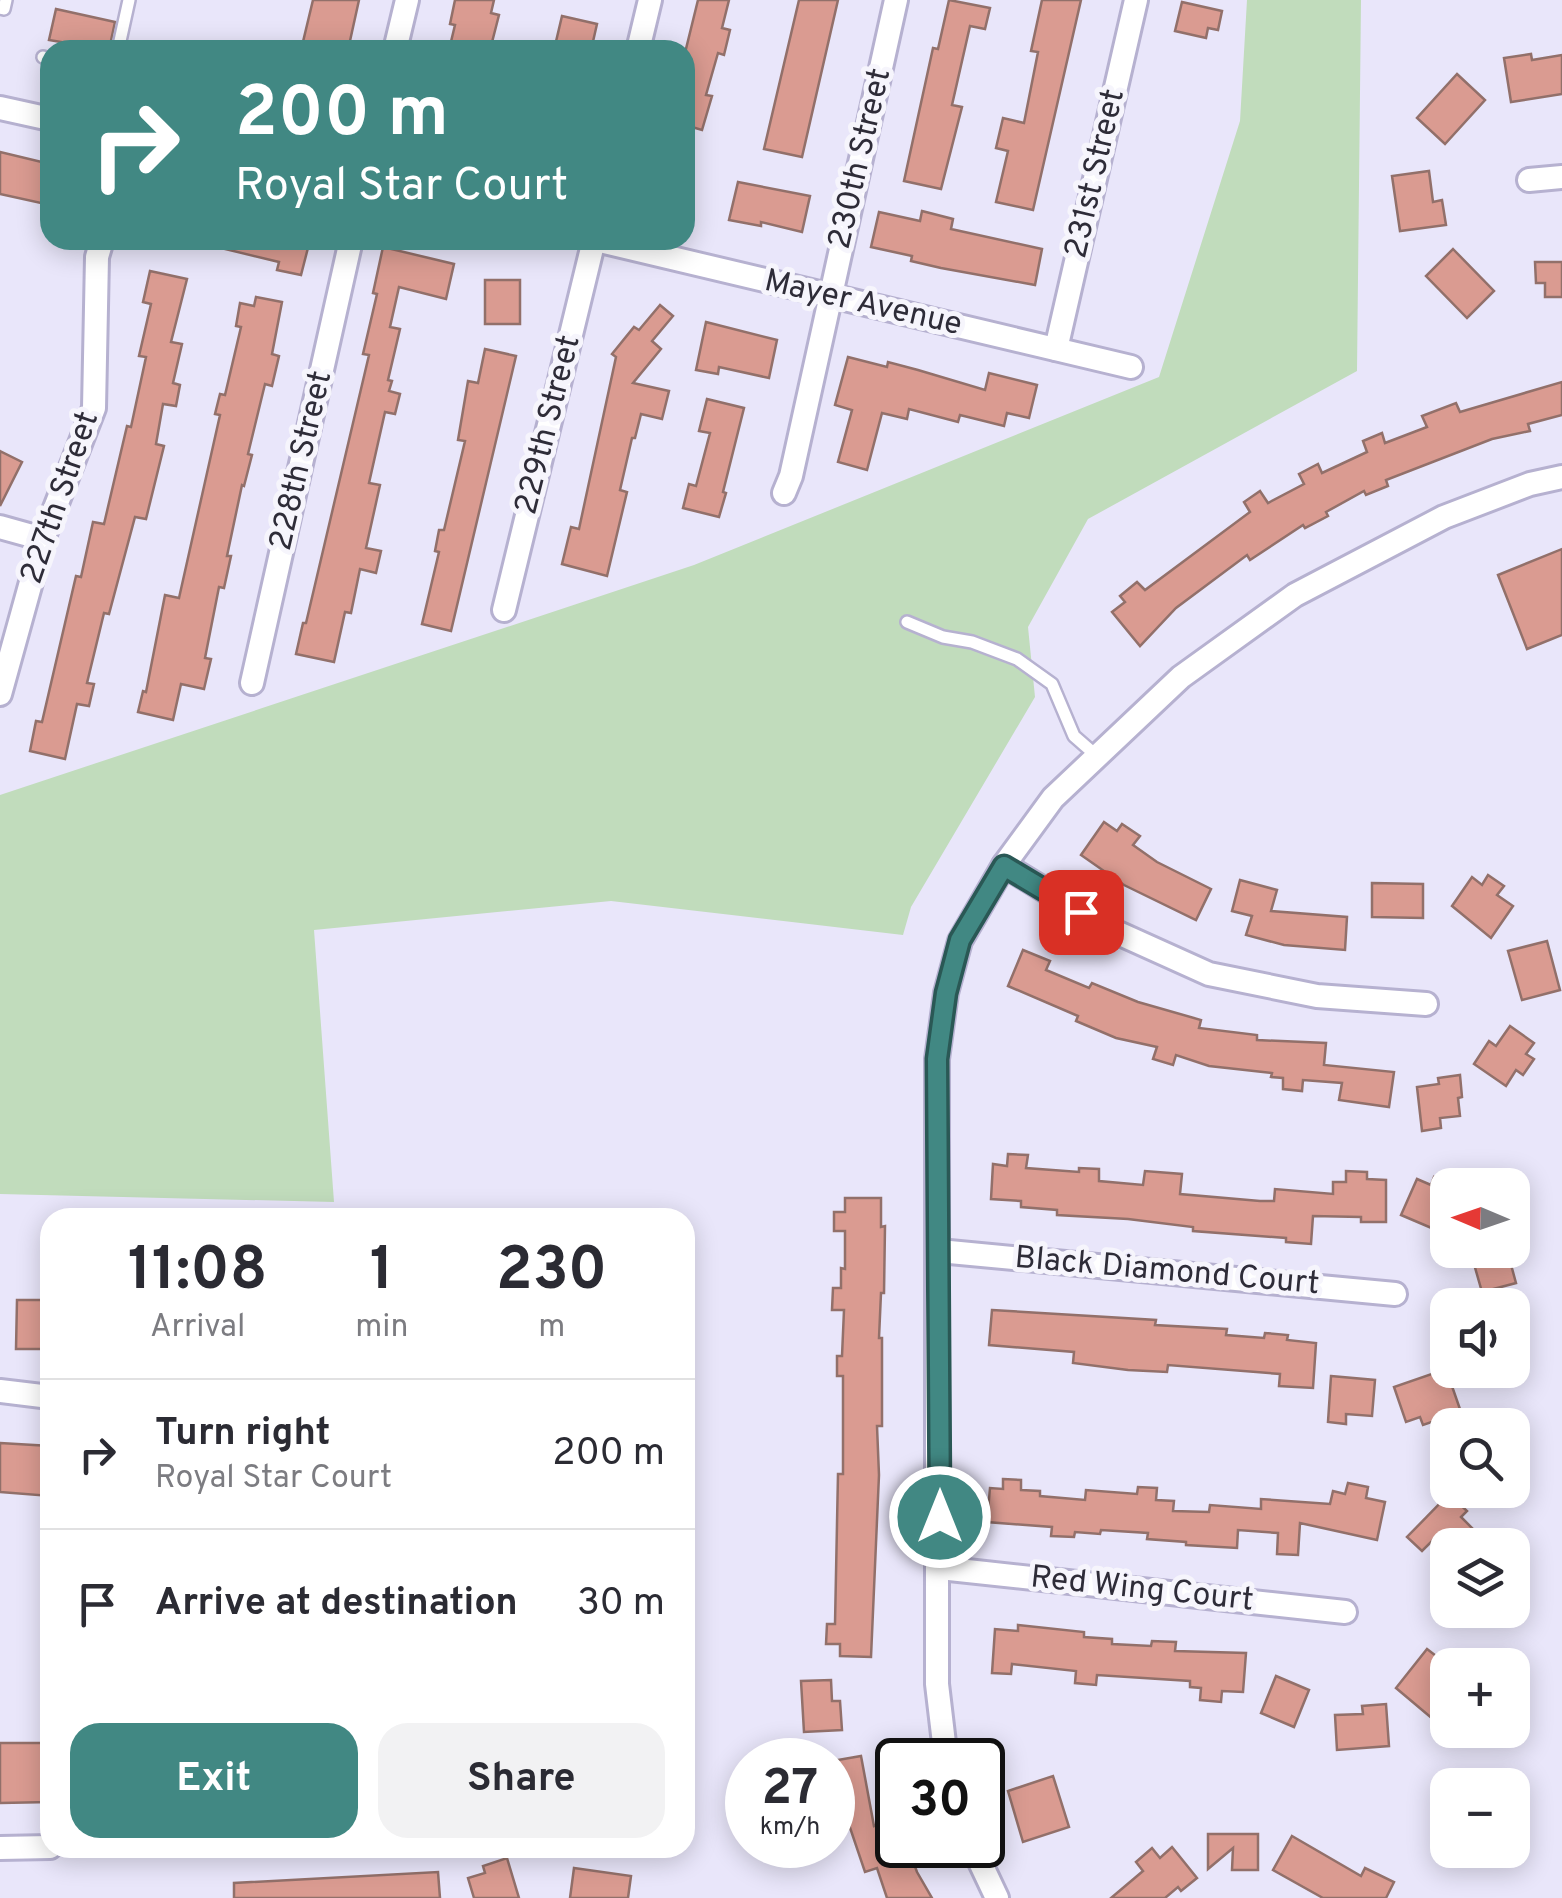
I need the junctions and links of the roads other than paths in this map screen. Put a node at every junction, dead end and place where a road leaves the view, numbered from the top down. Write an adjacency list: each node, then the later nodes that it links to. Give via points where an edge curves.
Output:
1 (6, 0): 7 (lane)
2 (129, 0): 8 (lane)
3 (407, 0): 9 (street)
4 (650, 0): 10 (street)
5 (896, 0): 19 (street, 230th Street)
6 (1136, 0): 20 (street, 231st Street)
7 (0, 8)
8 (120, 40)
9 (397, 40)
10 (640, 40)
11 (0, 108): 12 (street)
12 (40, 117)
13 (1562, 177): 14 (street)
14 (1528, 180)
15 (100, 250): 25 (street, 227th Street, via 94,408)
16 (349, 250): 28 (street, 228th Street)
17 (593, 250): 26 (street, 229th Street)
18 (636, 250): 19 (street, Mayer Avenue)
19 (830, 298): 20 (street, Mayer Avenue); 23 (street, 230th Street)
20 (1056, 348): 21 (street, Mayer Avenue)
21 (1131, 367)
22 (1562, 477): 30 (street, via 1444,517 1295,594 1181,678)
23 (784, 493)
24 (0, 526): 25 (street)
25 (43, 539): 29 (street, 227th Street)
26 (504, 610)
27 (906, 622): 30 (lane, via 1016,659 1052,684 1074,736)
28 (252, 683)
29 (0, 694)
30 (1098, 757): 31 (street, via 1053,798)
31 (1004, 866): 32 (street, via 1107,928 1209,974 1317,996); 33 (street, via 960,940 946,993 937,1059)
32 (1426, 1004)
33 (939, 1251): 34 (street, Black Diamond Court); 37 (street)
34 (1395, 1294)
35 (0, 1392): 36 (street)
36 (40, 1396)
37 (940, 1568): 38 (street, Red Wing Court); 39 (street, via 937,1684)
38 (1345, 1612)
39 (943, 1738)
40 (40, 1847): 41 (street)
41 (0, 1848)
42 (983, 1868): 43 (street)
43 (997, 1898)

